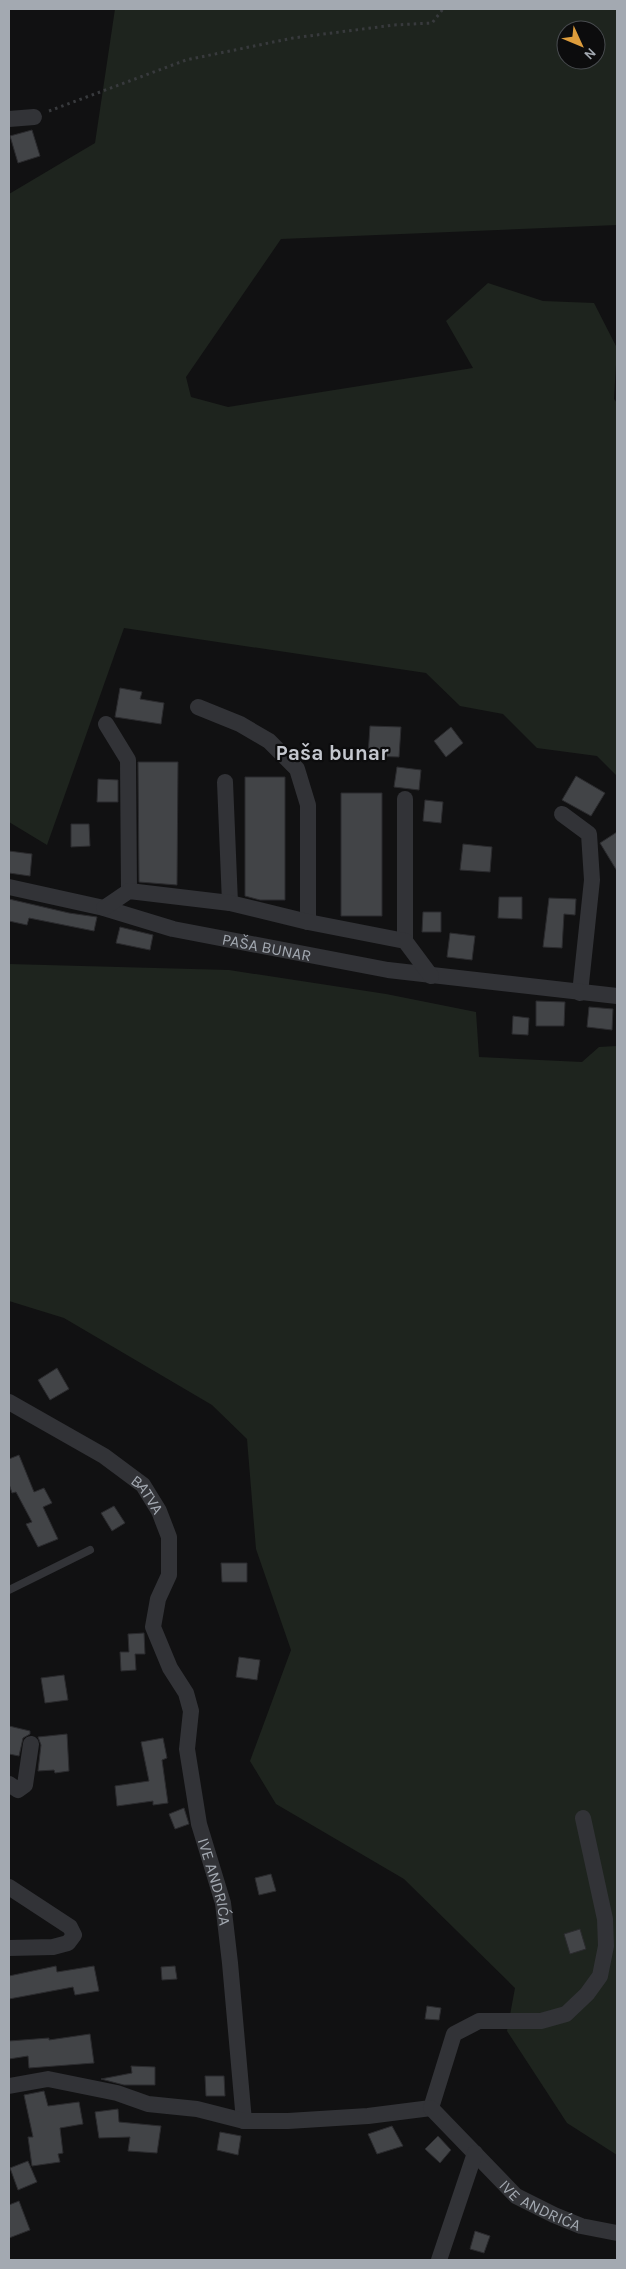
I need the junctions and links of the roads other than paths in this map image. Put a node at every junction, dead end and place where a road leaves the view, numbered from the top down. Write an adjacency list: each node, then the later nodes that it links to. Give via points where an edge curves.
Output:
1 (34, 117): 2 (street)
2 (9, 119)
3 (198, 707): 12 (street, PAŠA BUNAR, via 240,724 269,741 297,769 308,805)
4 (106, 724): 9 (street, via 128,760)
5 (225, 782): 10 (street)
6 (405, 799): 13 (street)
7 (562, 814): 15 (street, via 589,834 592,880)
8 (9, 887): 11 (street, PAŠA BUNAR)
9 (129, 891): 10 (street, PAŠA BUNAR); 11 (street)
10 (230, 903): 12 (street, PAŠA BUNAR)
11 (104, 908): 14 (street, PAŠA BUNAR, via 173,929)
12 (308, 922): 13 (street, PAŠA BUNAR)
13 (405, 941): 14 (street)
14 (431, 976): 15 (street, PAŠA BUNAR)
15 (580, 993): 16 (street, PAŠA BUNAR)
16 (617, 996)
17 (9, 1402): 20 (street, BATVA, via 104,1456 143,1485 169,1537 169,1575 158,1599 153,1627)
18 (90, 1550): 19 (lane)
19 (9, 1590)
20 (162, 1650): 28 (street, IVE ANDRIĆA, via 186,1693 191,1711 187,1749 190,1775 199,1824 222,1903)
21 (31, 1744): 22 (street, via 25,1785 18,1790)
22 (9, 1784)
23 (583, 1818): 27 (street, via 605,1919 606,1946 600,1976 566,2014 541,2021 479,2021 454,2034)
24 (9, 1887): 25 (street, via 70,1926 74,1935 68,1943 61,1945)
25 (9, 1948)
26 (9, 2086): 28 (street, via 48,2079 116,2093 148,2104 197,2109)
27 (431, 2108): 28 (street, via 368,2116); 29 (street, IVE ANDRIĆA)
28 (244, 2121)
29 (475, 2153): 30 (street, IVE ANDRIĆA, via 516,2196 581,2226); 31 (street)
30 (617, 2233)
31 (438, 2260)

